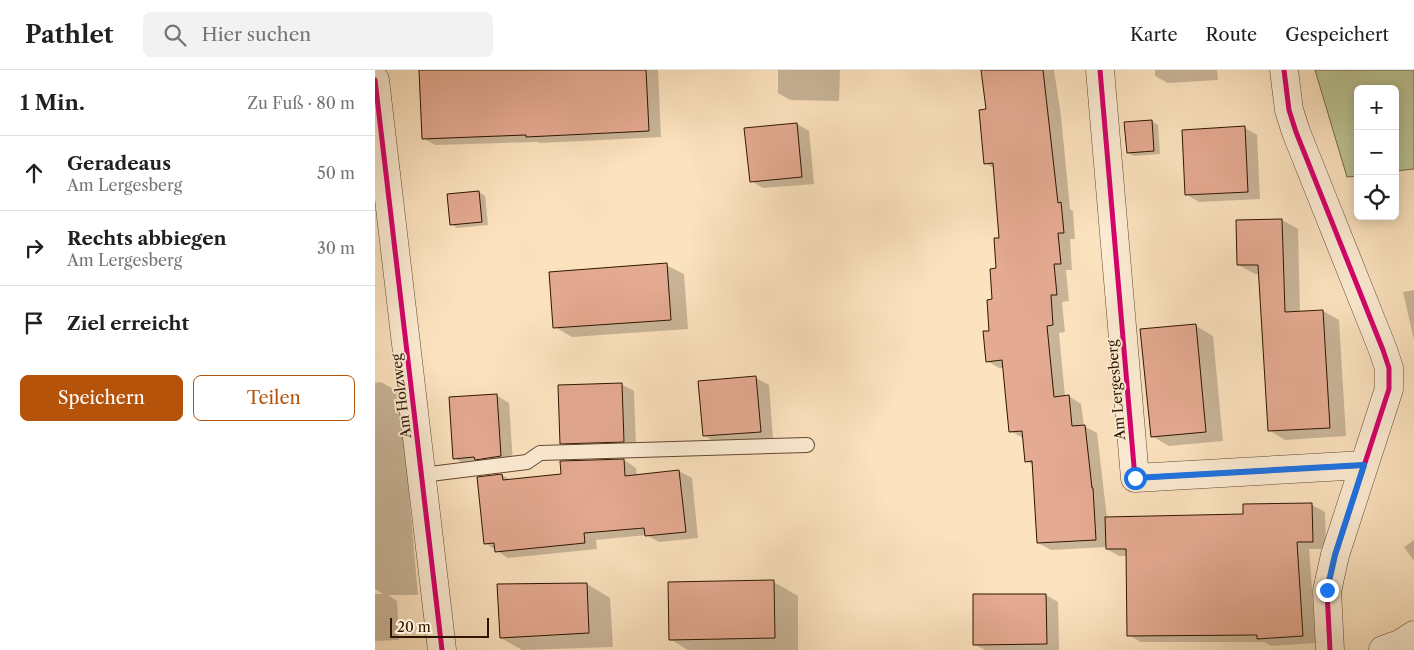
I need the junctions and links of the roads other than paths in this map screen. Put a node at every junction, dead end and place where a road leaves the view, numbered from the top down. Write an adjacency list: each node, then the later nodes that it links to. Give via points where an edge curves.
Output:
1 (1100, 70): 5 (street, Am Lergesberg, via 1135,478)
2 (1284, 70): 5 (street, via 1289,110 1296,132 1389,368 1389,389)
3 (375, 80): 6 (street, Am Holzweg)
4 (807, 445): 6 (lane, via 540,453 527,462)
5 (1364, 465): 9 (street, via 1327,590)
6 (422, 475): 8 (street, Am Holzweg)
7 (1414, 635): 10 (street)
8 (442, 650)
9 (1330, 650)
10 (1383, 650)

